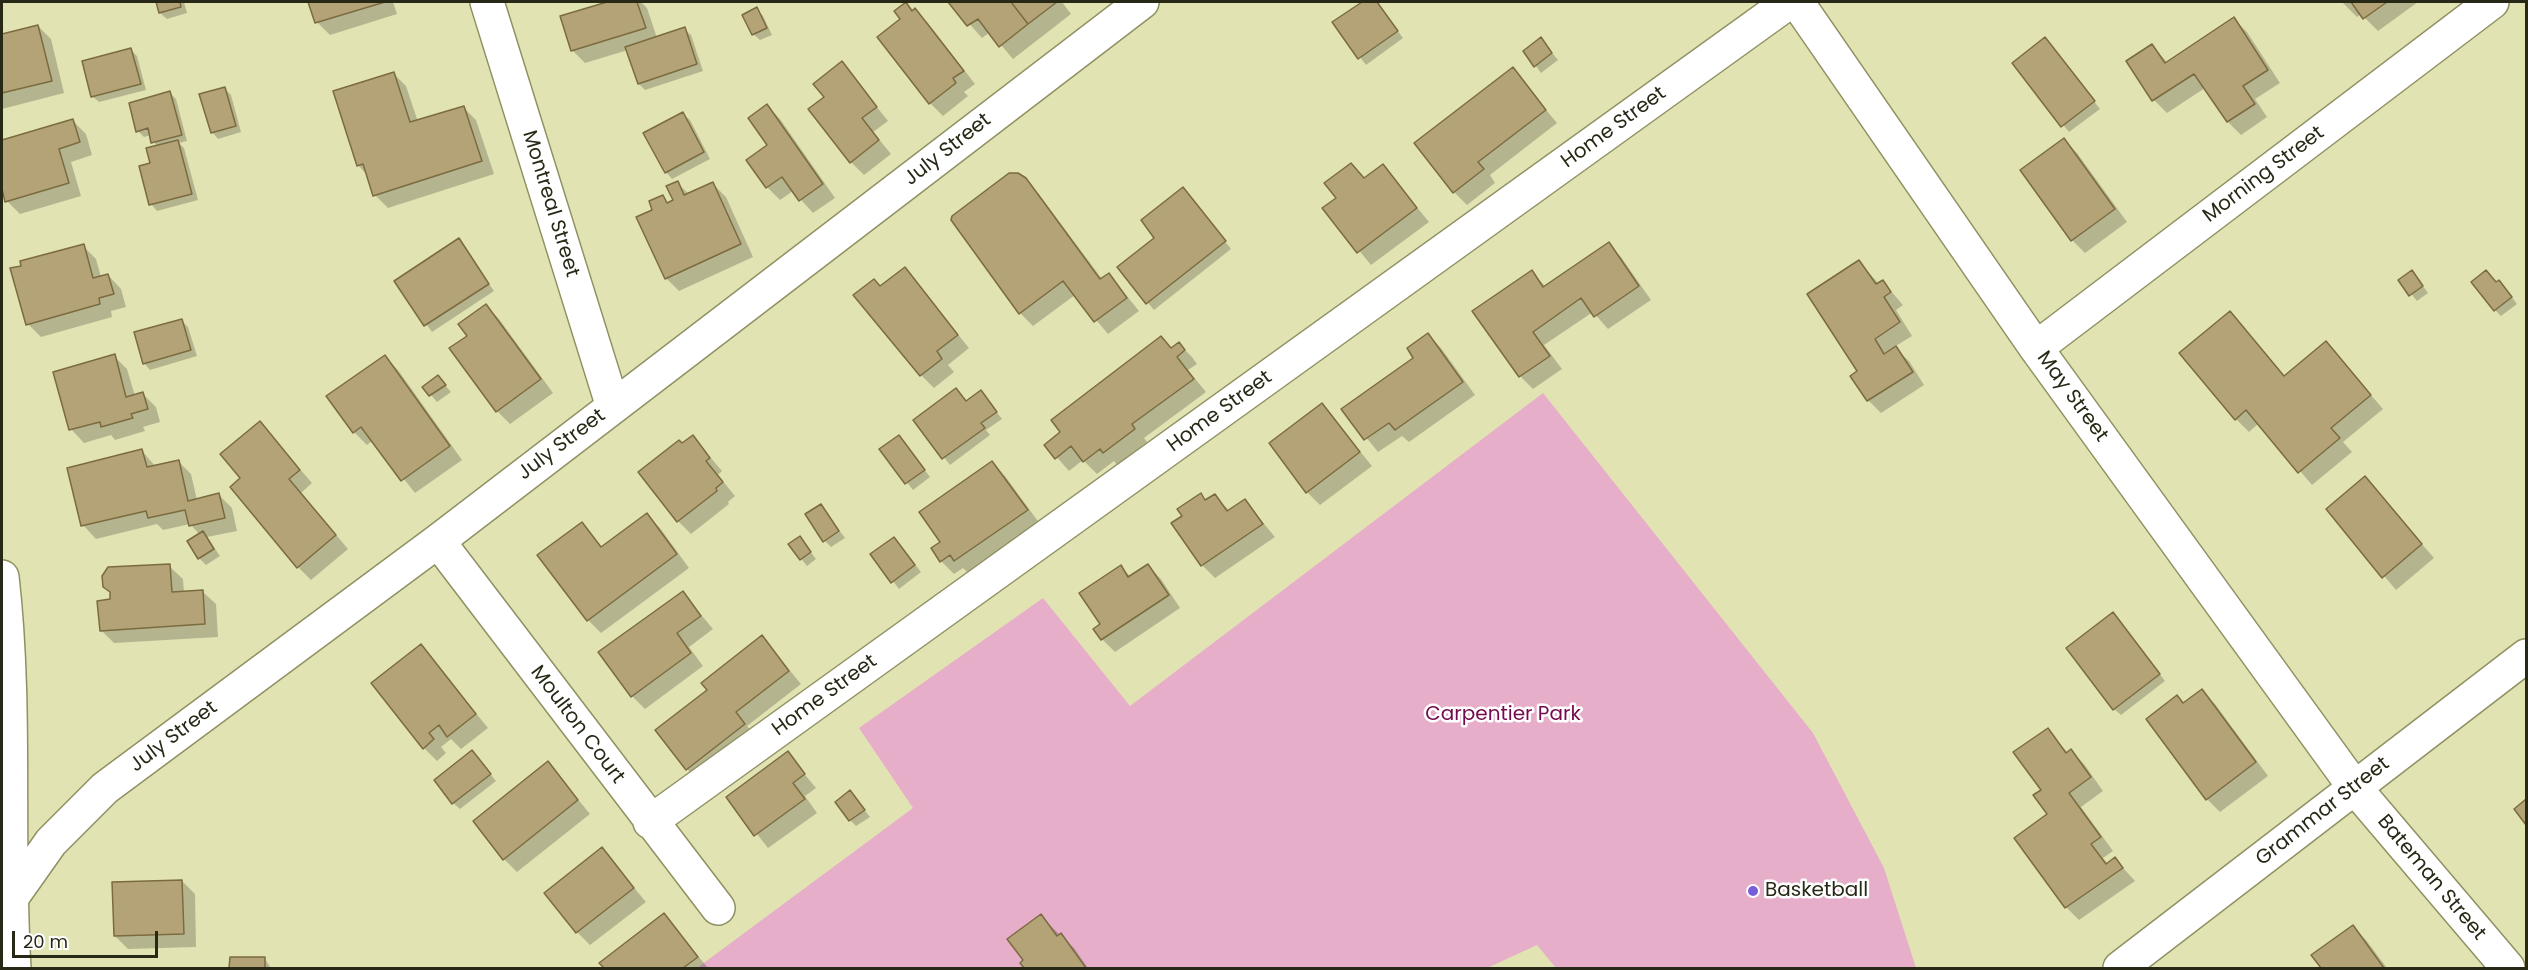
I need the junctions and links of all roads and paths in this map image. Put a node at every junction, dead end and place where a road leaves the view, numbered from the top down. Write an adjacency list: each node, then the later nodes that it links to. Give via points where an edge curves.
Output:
1 (487, 2): 7 (street, Montreal Street)
2 (1142, 2): 7 (street, July Street)
3 (1789, 2): 12 (street, Home Street)
4 (1797, 2): 6 (street, May Street)
5 (2492, 2): 6 (street, Morning Street)
6 (2036, 348): 11 (street, May Street)
7 (613, 407): 8 (street, July Street)
8 (438, 541): 12 (street, Moulton Court); 13 (street, July Street, via 105,788 51,842)
9 (2, 577): 13 (street, via 8,651)
10 (2526, 656): 11 (street, Grammar Street)
11 (2355, 788): 16 (street, Grammar Street); 17 (street, Bateman Street)
12 (650, 822): 14 (street, Moulton Court)
13 (6, 903): 15 (street)
14 (718, 908)
15 (14, 969)
16 (2120, 969)
17 (2508, 969)

